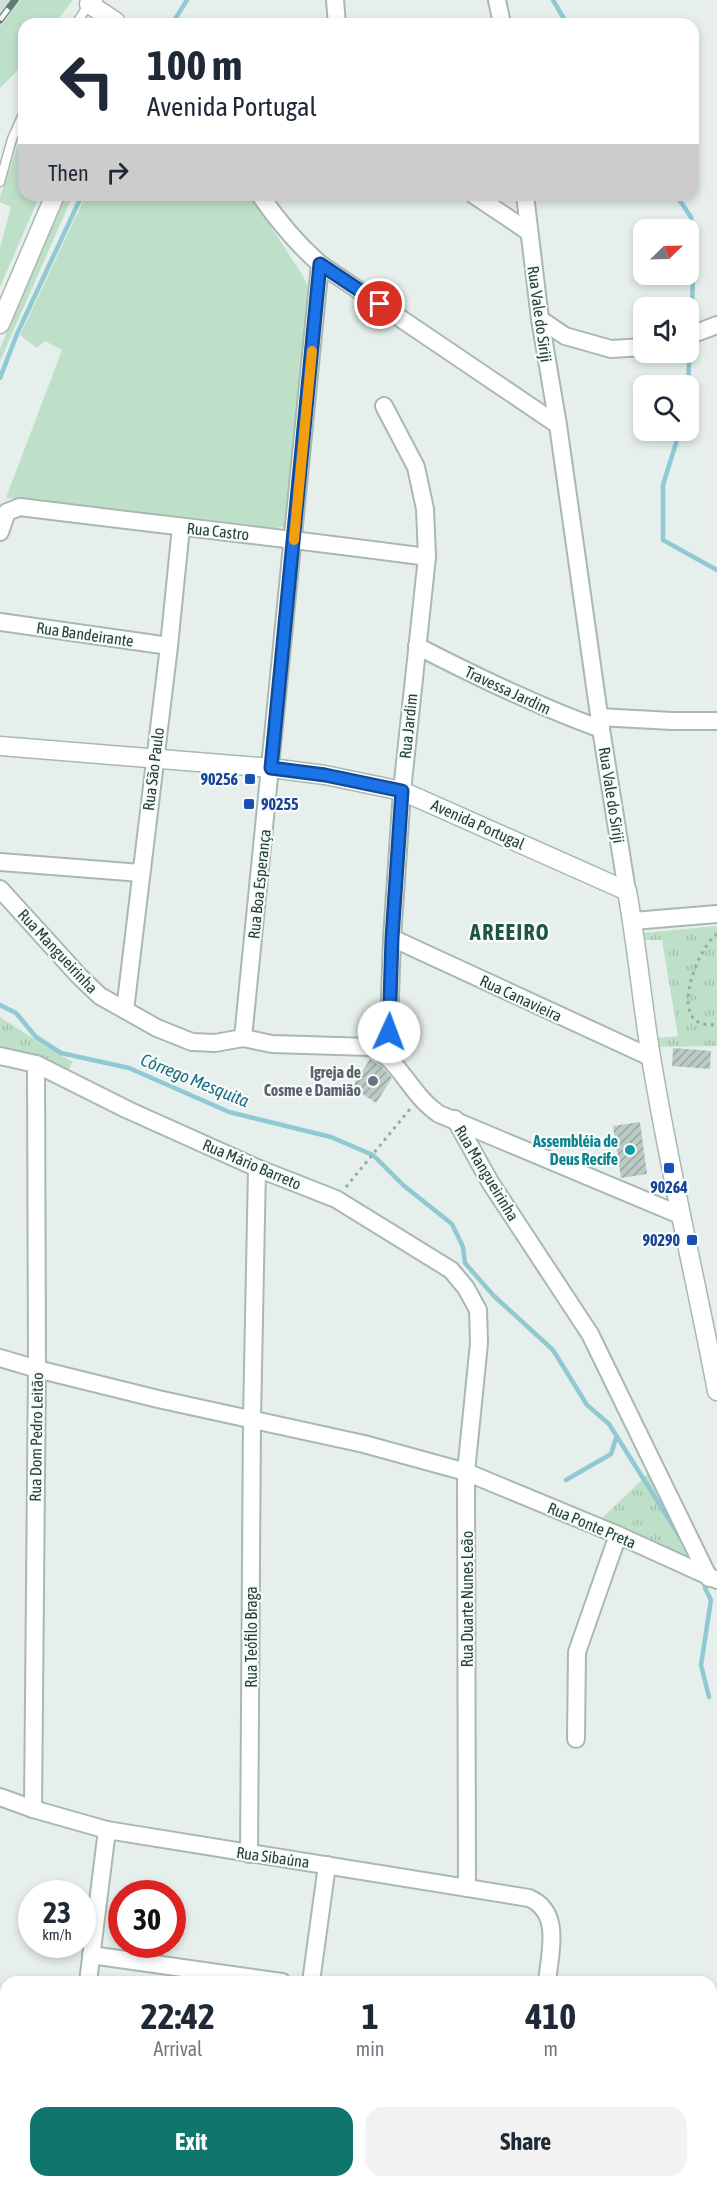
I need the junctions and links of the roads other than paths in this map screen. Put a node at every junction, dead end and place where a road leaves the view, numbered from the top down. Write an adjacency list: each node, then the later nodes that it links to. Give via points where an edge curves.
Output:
1 (335, 0): 6 (street)
2 (497, 0): 7 (street)
3 (91, 2): 4 (lane); 5 (street)
4 (80, 18)
5 (110, 18)
6 (336, 18)
7 (501, 18)
8 (18, 126): 9 (lane)
9 (12, 139): 10 (lane); 11 (lane)
10 (0, 154)
11 (0, 182)
12 (52, 201): 19 (street)
13 (264, 201): 17 (street, via 284,229)
14 (483, 201): 16 (street)
15 (526, 201): 16 (street, Rua Vale do Siriji)
16 (529, 231): 18 (street, Rua Vale do Siriji)
17 (320, 264): 24 (street); 27 (street, Rua Boa Esperança)
18 (540, 319): 22 (street, via 565,336 610,350); 24 (street, Rua Vale do Siriji)
19 (0, 324)
20 (717, 325): 21 (street)
21 (699, 333)
22 (633, 348)
23 (384, 406): 28 (street, Rua Jardim, via 416,467 425,509)
24 (558, 425): 33 (street, Rua Vale do Siriji)
25 (181, 527): 26 (street, Rua Castro, via 20,507 10,510); 27 (street, Rua Castro); 30 (street, Rua São Paulo)
26 (0, 532)
27 (294, 539): 28 (street, Rua Castro); 36 (street, Rua Boa Esperança)
28 (427, 557): 31 (street, Rua Jardim)
29 (0, 622): 30 (street, Rua Bandeirante)
30 (169, 646): 35 (street, Rua São Paulo)
31 (417, 646): 33 (street, Travessa Jardim, via 552,711); 37 (street, Rua Jardim)
32 (717, 721): 33 (street, Travessa Jardim)
33 (600, 723): 41 (street, Rua Vale do Siriji)
34 (0, 746): 35 (street, Avenida Portugal)
35 (154, 757): 36 (street, Avenida Portugal); 39 (street, Rua São Paulo)
36 (271, 768): 37 (street, Avenida Portugal); 46 (street, Rua Boa Esperança)
37 (402, 791): 41 (street, Avenida Portugal); 44 (street, Rua Jardim)
38 (0, 862): 39 (street)
39 (141, 873): 45 (street, Rua São Paulo)
40 (0, 889): 45 (street, Rua Mangueirinha, via 80,978 100,996)
41 (627, 891): 43 (street, Rua Vale do Siriji)
42 (717, 914): 43 (street)
43 (633, 921): 49 (street, Rua Vale do Siriji)
44 (392, 938): 48 (street, Rua Jardim); 49 (street, Rua Canavieira)
45 (125, 1010): 46 (street, Rua Mangueirinha, via 192,1042)
46 (243, 1038): 48 (street, Rua Mangueirinha, via 294,1045 370,1047)
47 (0, 1056): 50 (street, Rua Mário Barreto)
48 (388, 1056): 51 (street, Rua Mangueirinha, via 419,1098 439,1114)
49 (651, 1057): 53 (street, Rua Vale do Siriji)
50 (36, 1064): 52 (street, Rua Mário Barreto); 56 (street, Rua Dom Pedro Leitão)
51 (455, 1119): 53 (street); 61 (street, Rua Mangueirinha, via 490,1182 590,1334)
52 (257, 1168): 54 (street, Rua Mário Barreto, via 336,1199 451,1270); 58 (street, Rua Teófilo Braga)
53 (680, 1215): 57 (street, Rua Vale do Siriji)
54 (478, 1310): 59 (street, Rua Duarte Nunes Leão, via 479,1343)
55 (0, 1358): 56 (street)
56 (37, 1370): 58 (street); 64 (street, Rua Dom Pedro Leitão)
57 (717, 1392)
58 (252, 1419): 59 (street); 66 (street, Rua Teófilo Braga)
59 (466, 1472): 60 (street, Rua Ponte Preta); 68 (street, Rua Duarte Nunes Leão)
60 (618, 1535): 61 (street, Rua Ponte Preta); 62 (street, via 577,1652)
61 (713, 1579)
62 (576, 1739)
63 (1, 1803): 64 (street, Rua Sibaúna)
64 (33, 1809): 65 (street, Rua Sibaúna)
65 (107, 1830): 66 (street, Rua Sibaúna); 69 (street)
66 (249, 1854): 67 (street, Rua Sibaúna)
67 (327, 1865): 68 (street, Rua Sibaúna); 74 (street)
68 (467, 1888): 75 (street, Rua Sibaúna, via 539,1902 552,1927)
69 (96, 1916)
70 (96, 1956): 73 (street)
71 (91, 1958): 72 (street)
72 (89, 1976)
73 (240, 1976)
74 (312, 1976)
75 (548, 1976)

